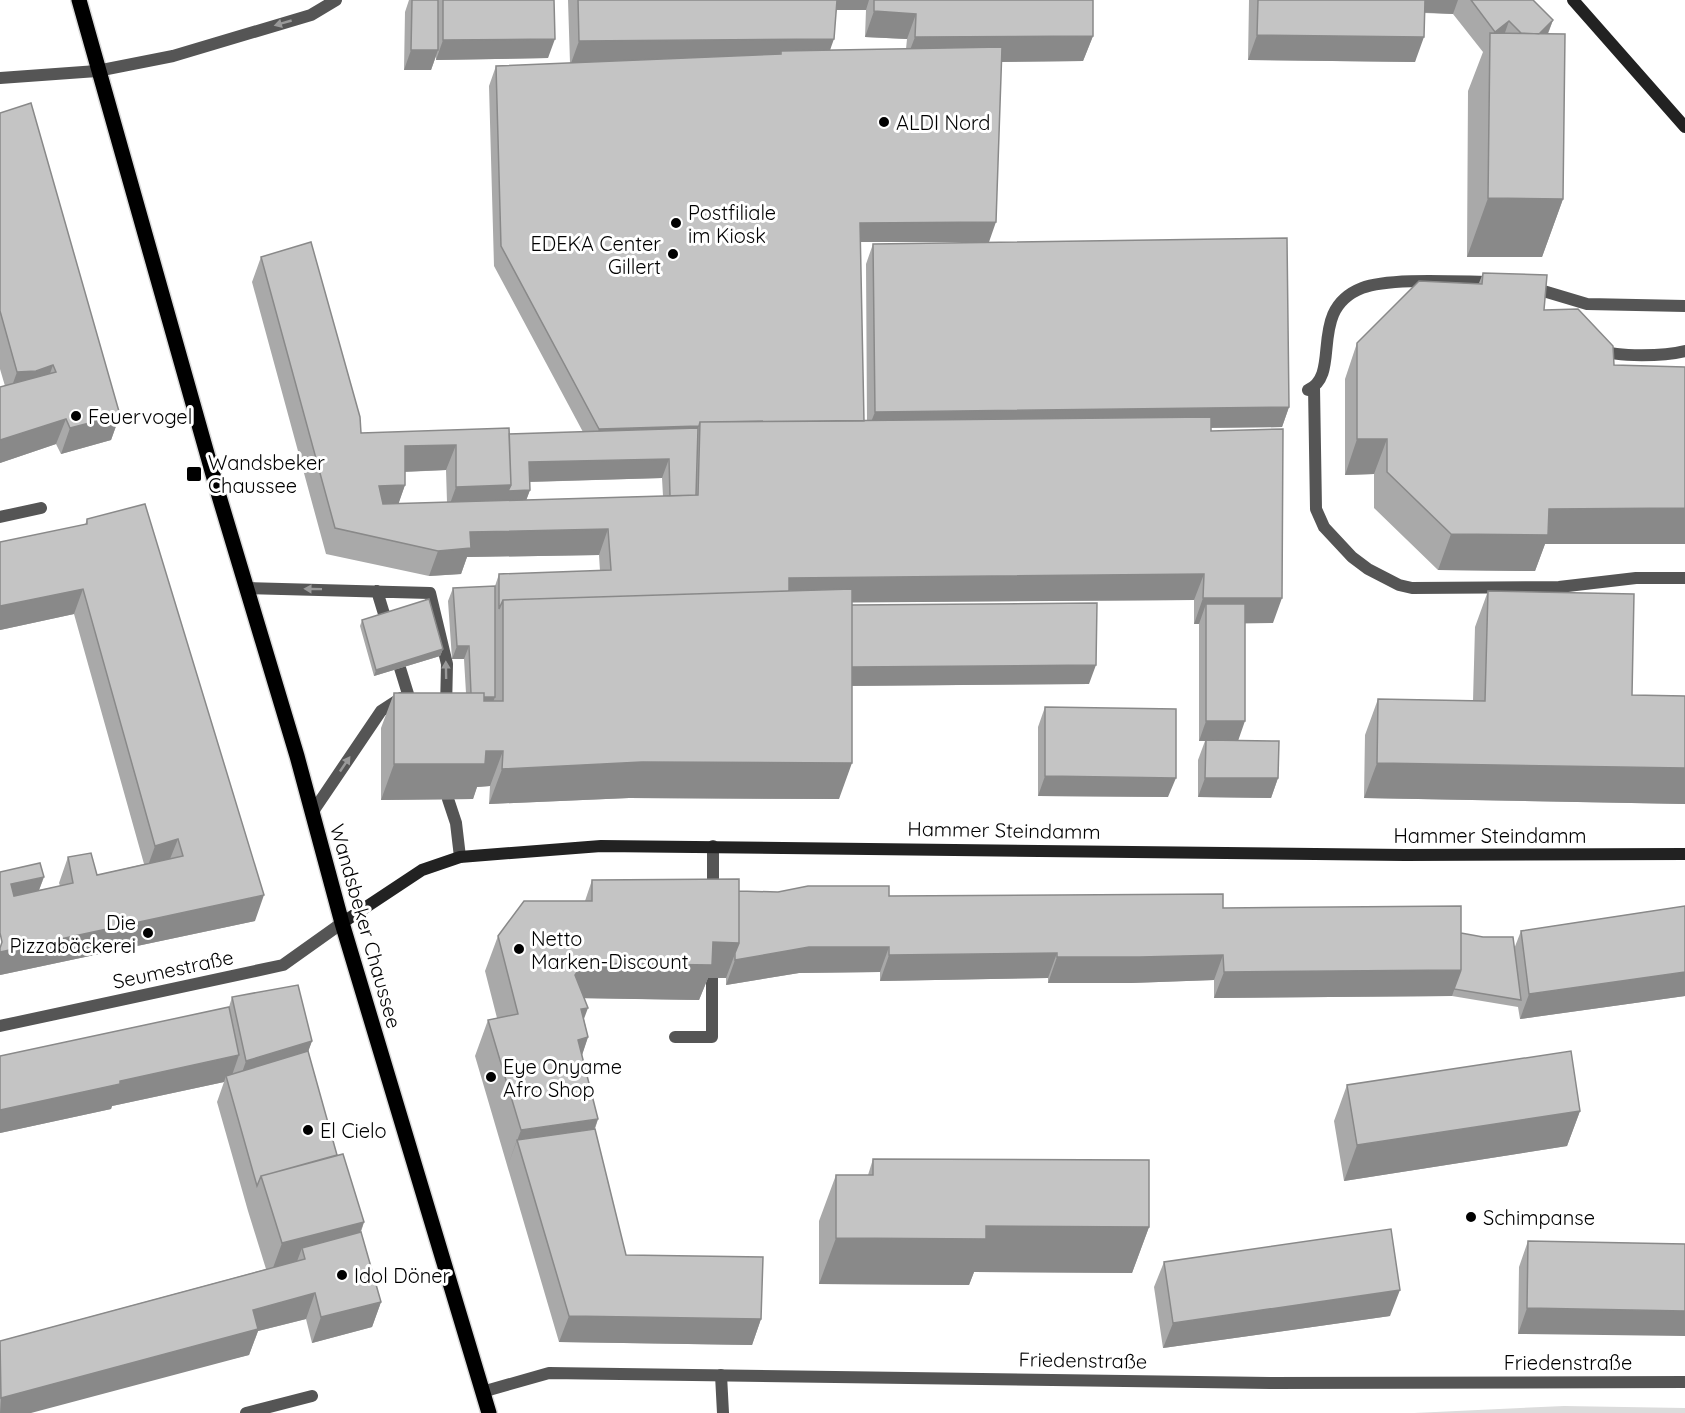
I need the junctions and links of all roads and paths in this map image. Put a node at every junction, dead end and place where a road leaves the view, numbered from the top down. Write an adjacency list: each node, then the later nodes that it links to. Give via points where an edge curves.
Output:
1 (79, 0): 4 (main road, Wandsbeker Chaussee)
2 (336, 0): 4 (street, one-way to 4, via 300,19 173,56)
3 (1573, 0): 6 (street)
4 (97, 71): 5 (street); 15 (main road, Wandsbeker Chaussee)
5 (0, 78)
6 (1685, 127)
7 (1505, 282): 14 (street, via 1386,283 1360,288 1334,312 1326,340 1323,376 1310,389 1316,509 1324,527 1352,557 1399,585 1559,587 1636,578)
8 (1519, 284): 9 (street, via 1574,306)
9 (1685, 306)
10 (1585, 339): 11 (street, via 1614,353)
11 (1685, 351)
12 (41, 508): 13 (street)
13 (0, 517)
14 (1685, 578)
15 (247, 588): 16 (street, one-way to 15); 19 (main road, Wandsbeker Chaussee)
16 (377, 591): 17 (street, one-way to 16, via 441,696 447,664 430,593); 19 (street, one-way to 16, via 381,711 412,694)
17 (446, 717)
18 (448, 800): 22 (street, via 456,823)
19 (312, 813): 24 (main road, Wandsbeker Chaussee)
20 (713, 846): 21 (street, Hammer Steindamm, via 1405,855); 22 (street, Hammer Steindamm, via 601,846); 23 (street)
21 (1685, 854)
22 (460, 857): 24 (street, Hammer Steindamm, via 422,870)
23 (713, 903)
24 (342, 923): 26 (street, Seumestraße, via 283,965); 30 (main road, Wandsbeker Chaussee)
25 (712, 978): 27 (street, via 712,1037)
26 (0, 1026)
27 (675, 1037)
28 (721, 1375): 29 (street, Friedenstraße, via 1270,1383); 30 (street, Friedenstraße, via 549,1373); 34 (street)
29 (1685, 1382)
30 (482, 1392): 33 (main road, Wandsbeker Chaussee)
31 (312, 1396): 32 (street)
32 (246, 1413)
33 (489, 1413)
34 (723, 1413)

